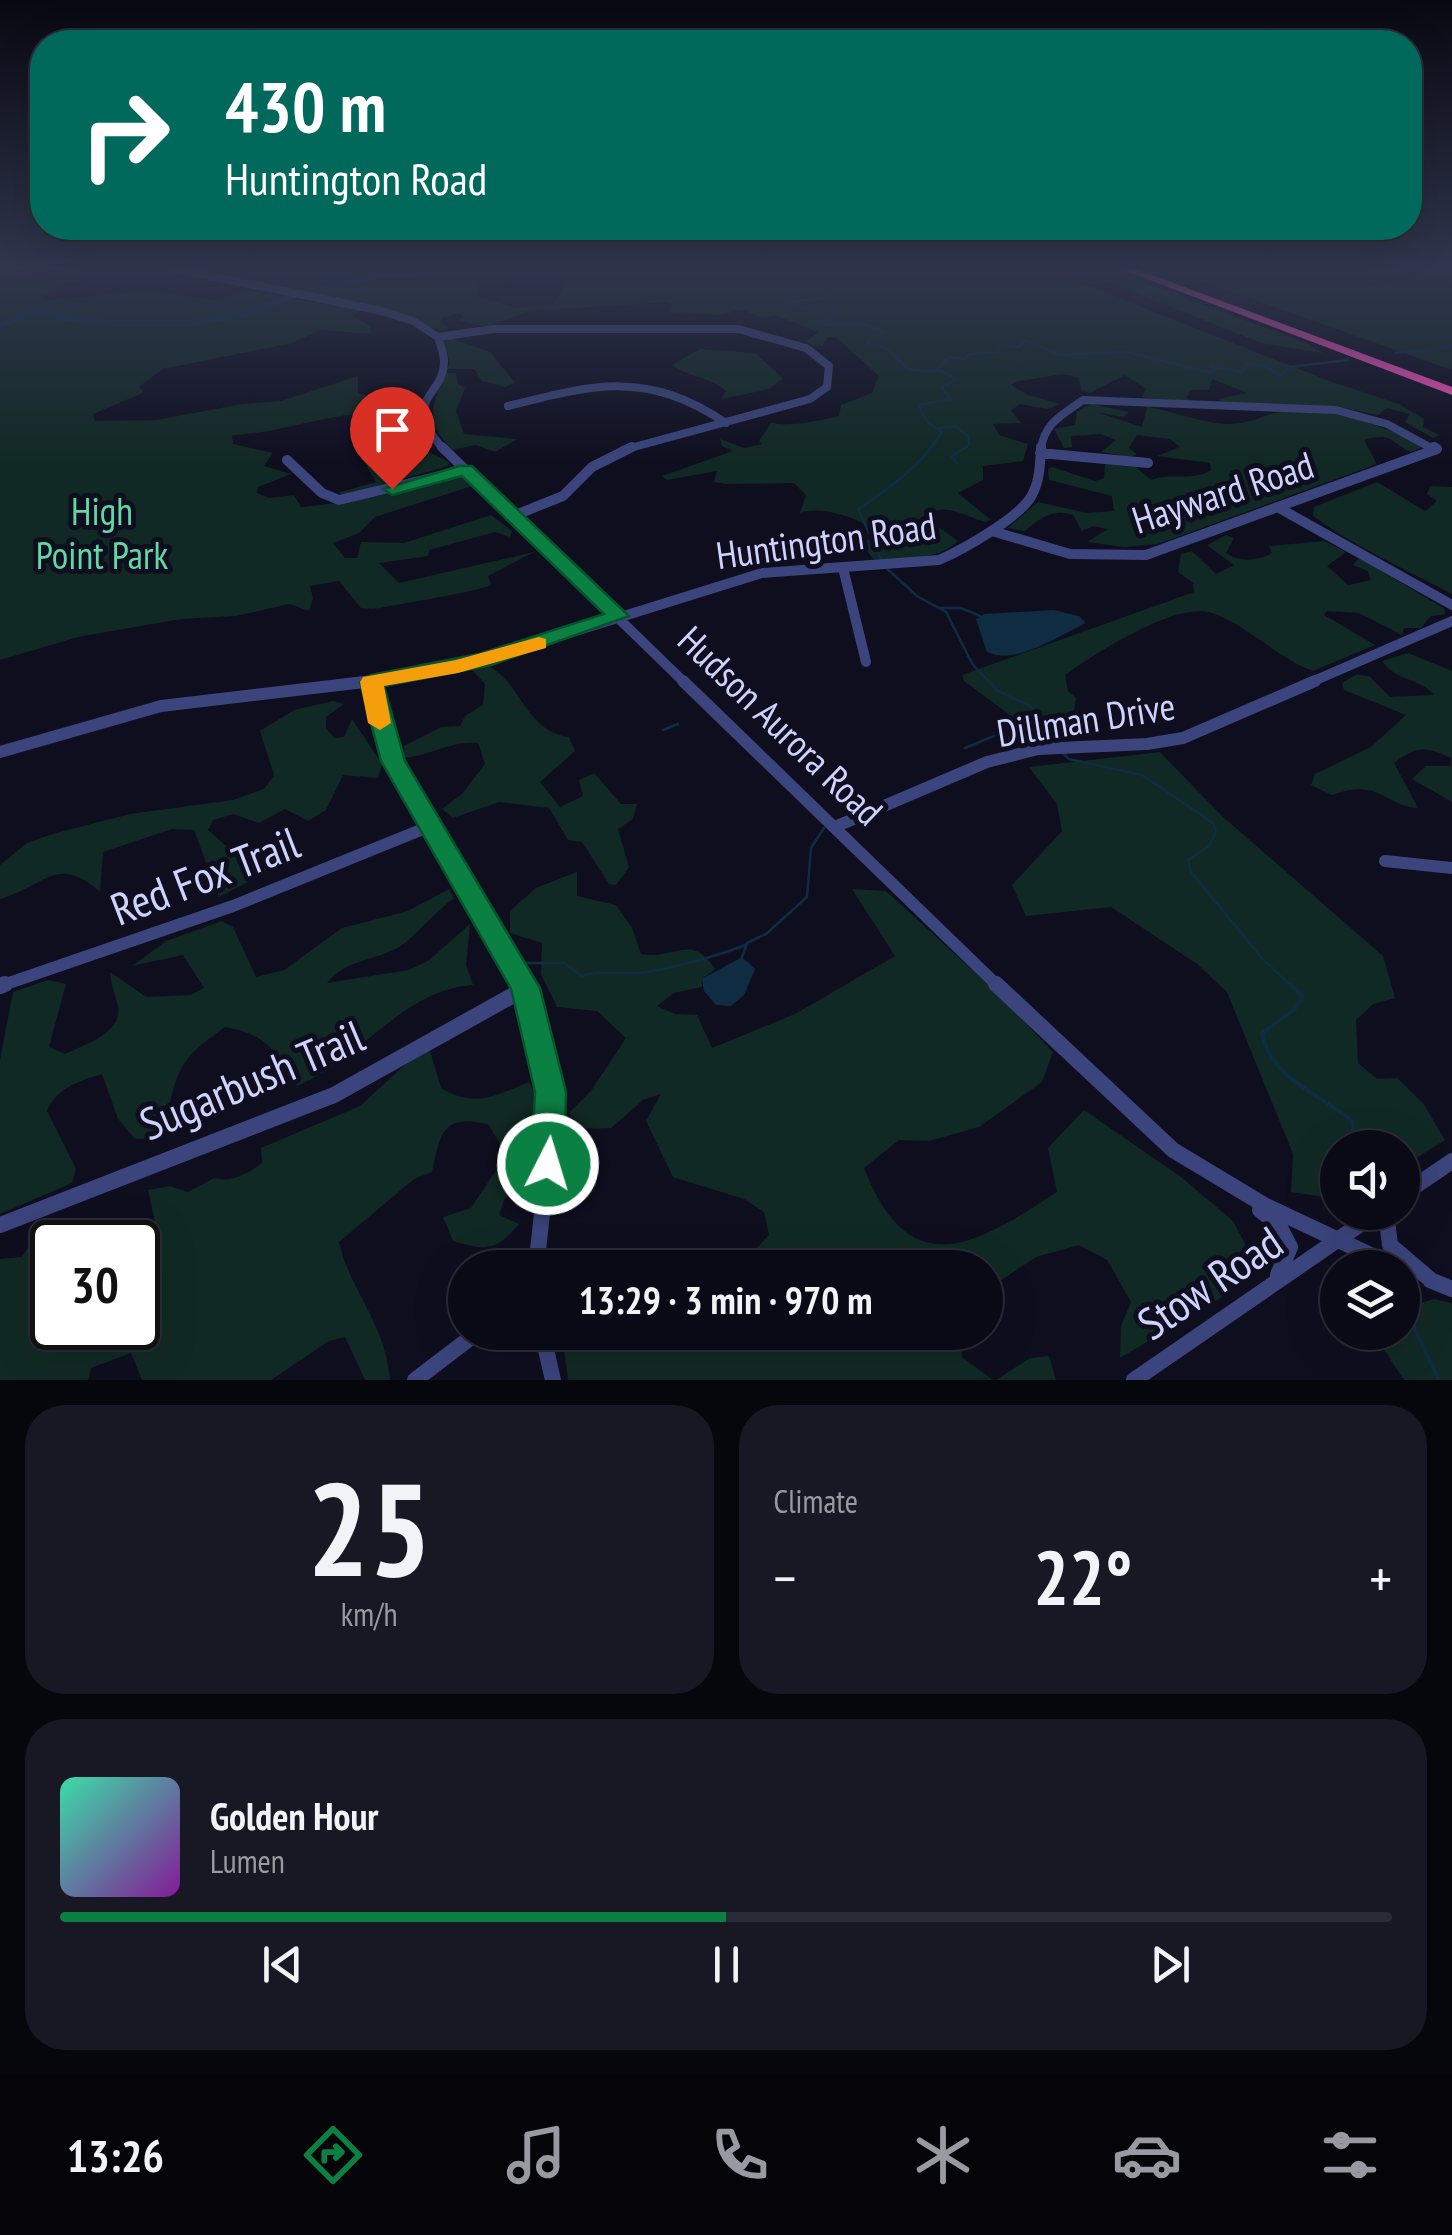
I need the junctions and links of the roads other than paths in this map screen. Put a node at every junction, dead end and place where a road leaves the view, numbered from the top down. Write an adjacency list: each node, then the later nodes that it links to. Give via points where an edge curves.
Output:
1 (433, 333): 6 (street)
2 (463, 333): 6 (street)
3 (763, 333): 10 (street, via 816,353 832,371 821,392)
4 (1300, 333): 8 (highway)
5 (1325, 333): 7 (highway)
6 (438, 336): 15 (street, Hudson Aurora Road, via 445,362 424,416 431,434)
7 (1452, 380)
8 (1452, 390)
9 (508, 406): 10 (street, via 590,386 639,384 688,396)
10 (726, 423): 17 (street, via 615,453 563,496)
11 (1040, 453): 13 (street, Huntington Road, via 1052,421 1077,402 1096,399 1348,412 1437,449); 14 (street); 18 (street, Huntington Road, via 1034,495)
12 (287, 460): 15 (street, via 298,464 321,495 339,500)
13 (1412, 460): 16 (street, Hayward Road)
14 (1148, 463)
15 (465, 470): 17 (street, Hudson Aurora Road)
16 (1279, 508): 18 (street, Hayward Road, via 1128,557 1064,553); 20 (street)
17 (513, 516): 21 (street, Hudson Aurora Road)
18 (992, 530): 19 (street, Huntington Road, via 939,560)
19 (843, 568): 21 (street, Huntington Road, via 762,573); 23 (street)
20 (1452, 605)
21 (618, 616): 24 (street, Huntington Road, via 484,660); 27 (street, Hudson Aurora Road)
22 (1452, 621): 27 (street, Dillman Drive, via 1183,738 1136,748 1062,747 1008,756)
23 (866, 662)
24 (371, 682): 25 (street, Huntington Road, via 161,706); 26 (street, via 393,761)
25 (0, 752)
26 (433, 825): 30 (street, Red Fox Trail, via 233,906); 31 (street)
27 (837, 826): 34 (street, Hudson Aurora Road, via 1140,1124)
28 (1386, 861): 29 (street)
29 (1452, 868)
30 (0, 986)
31 (526, 988): 35 (street, Sugarbush Trail, via 334,1096); 39 (street, via 552,1112)
32 (1452, 1161): 33 (street)
33 (1420, 1183)
34 (1240, 1195): 38 (street, Hudson Aurora Road); 44 (street, via 1278,1224 1290,1247 1286,1267)
35 (0, 1225)
36 (1352, 1230): 38 (street, Stow Road)
37 (1386, 1230): 42 (street, via 1391,1248)
38 (1338, 1240): 40 (street, Hudson Aurora Road); 44 (street, Stow Road)
39 (538, 1250)
40 (1360, 1250)
41 (1420, 1277): 42 (street, Hudson Aurora Road)
42 (1432, 1282): 43 (street, Hudson Aurora Road)
43 (1452, 1289)
44 (1265, 1291): 49 (street, Stow Road)
45 (455, 1350): 47 (street)
46 (546, 1350): 48 (street)
47 (416, 1380)
48 (553, 1380)
49 (1134, 1380)

